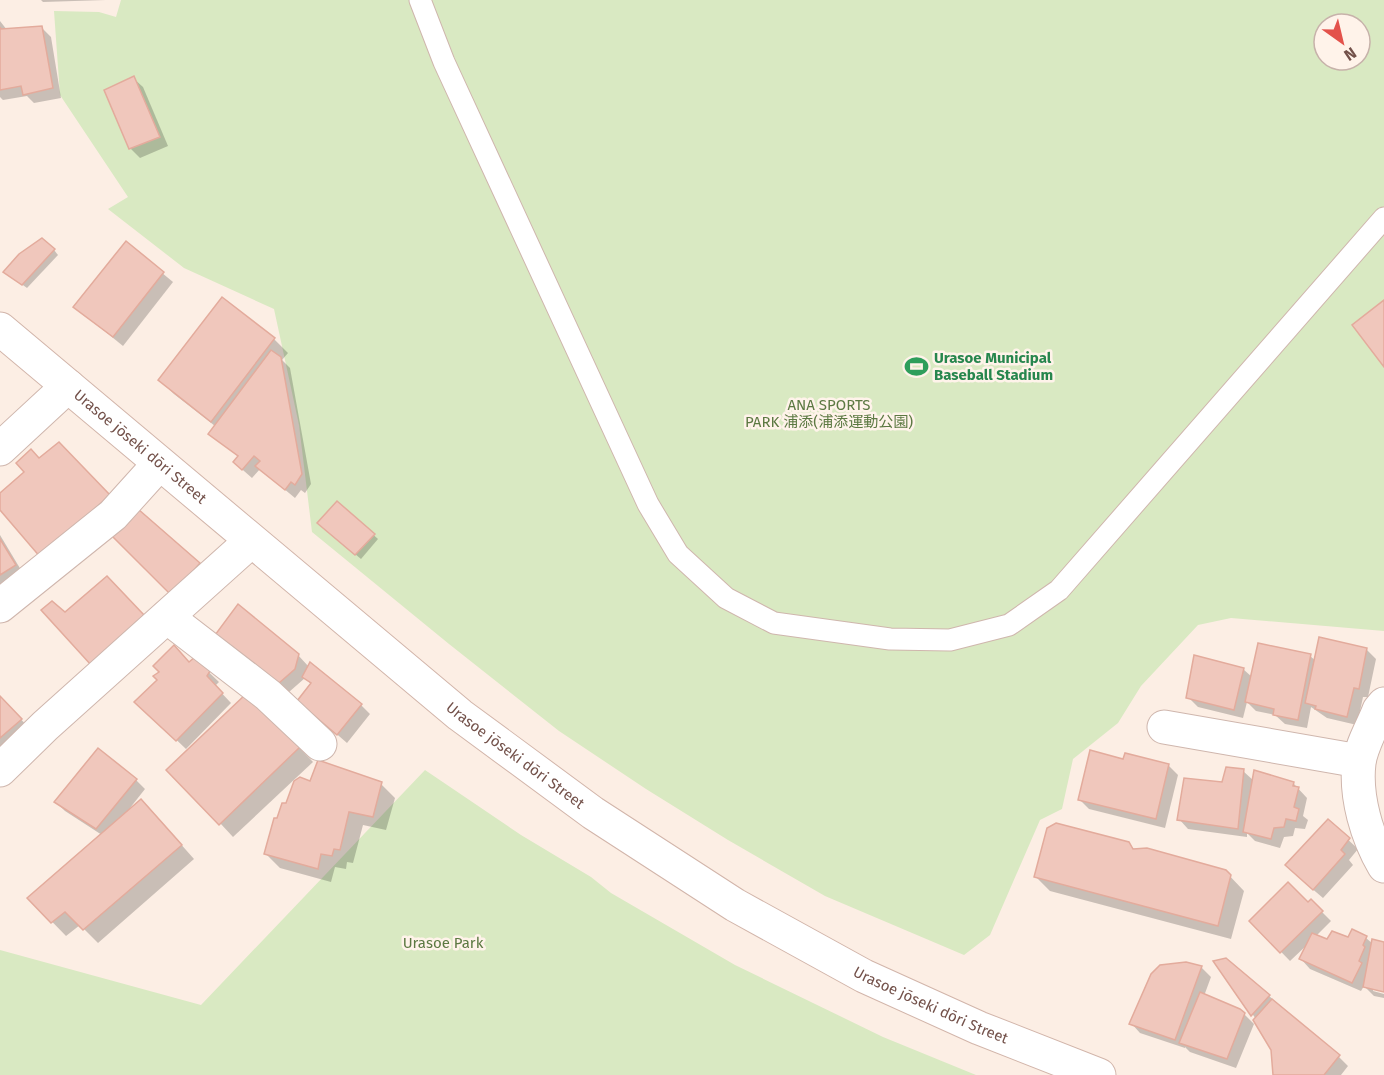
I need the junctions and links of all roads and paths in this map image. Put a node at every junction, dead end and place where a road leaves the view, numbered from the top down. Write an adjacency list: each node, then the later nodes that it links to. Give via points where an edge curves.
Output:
1 (420, 0): 2 (lane, via 444,62 648,504 678,554 726,598 774,623 890,639 950,640 1009,625 1059,590)
2 (1384, 218)
3 (0, 329): 4 (main road, Urasoe jōseki dōri Street)
4 (68, 386): 5 (main road); 6 (main road, Urasoe jōseki dōri Street)
5 (0, 449)
6 (159, 464): 7 (main road, Urasoe jōseki dōri Street); 8 (main road, via 113,515)
7 (252, 541): 9 (main road); 16 (main road, Urasoe jōseki dōri Street, via 460,715 668,863 864,976 979,1028)
8 (0, 606)
9 (167, 617): 12 (main road, via 268,694); 14 (main road)
10 (1384, 704): 13 (main road)
11 (1164, 727): 13 (main road)
12 (320, 744)
13 (1359, 761): 15 (main road, via 1362,808)
14 (0, 770)
15 (1384, 866)
16 (1099, 1075)

